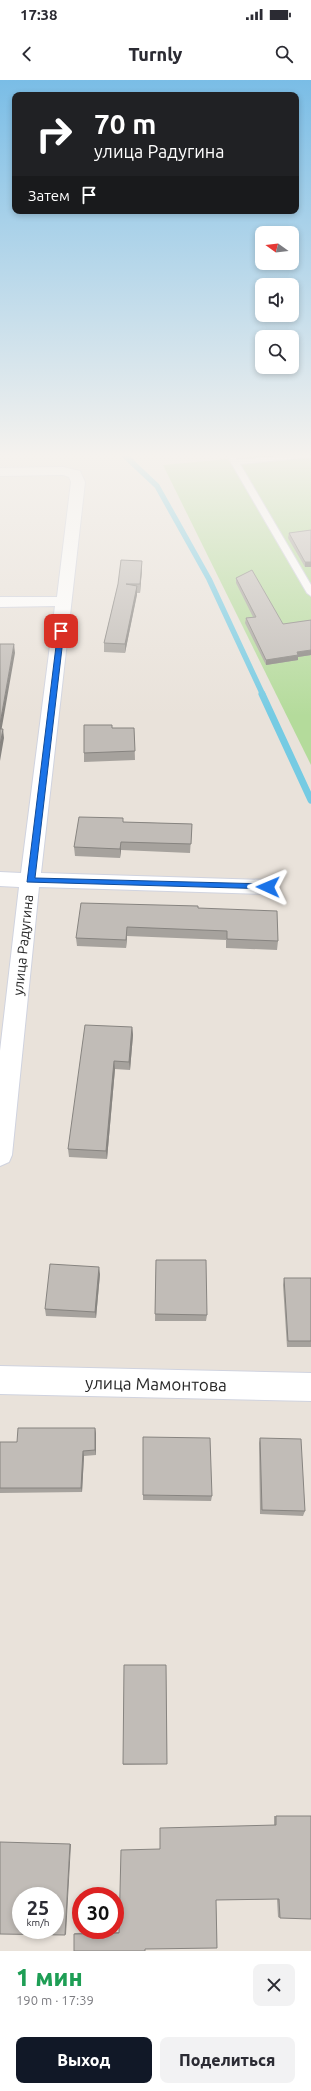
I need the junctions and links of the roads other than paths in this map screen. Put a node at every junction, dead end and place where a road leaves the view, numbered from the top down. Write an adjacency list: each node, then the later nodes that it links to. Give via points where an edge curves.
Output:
1 (71, 541): 4 (street, улица Радугина)
2 (281, 541): 3 (lane)
3 (311, 593)
4 (64, 601): 5 (street); 7 (street, улица Радугина)
5 (0, 602)
6 (0, 879): 7 (street)
7 (30, 880): 8 (street); 9 (street, улица Радугина)
8 (268, 887)
9 (0, 1155)
10 (0, 1380): 11 (street, улица Мамонтова)
11 (311, 1387)

